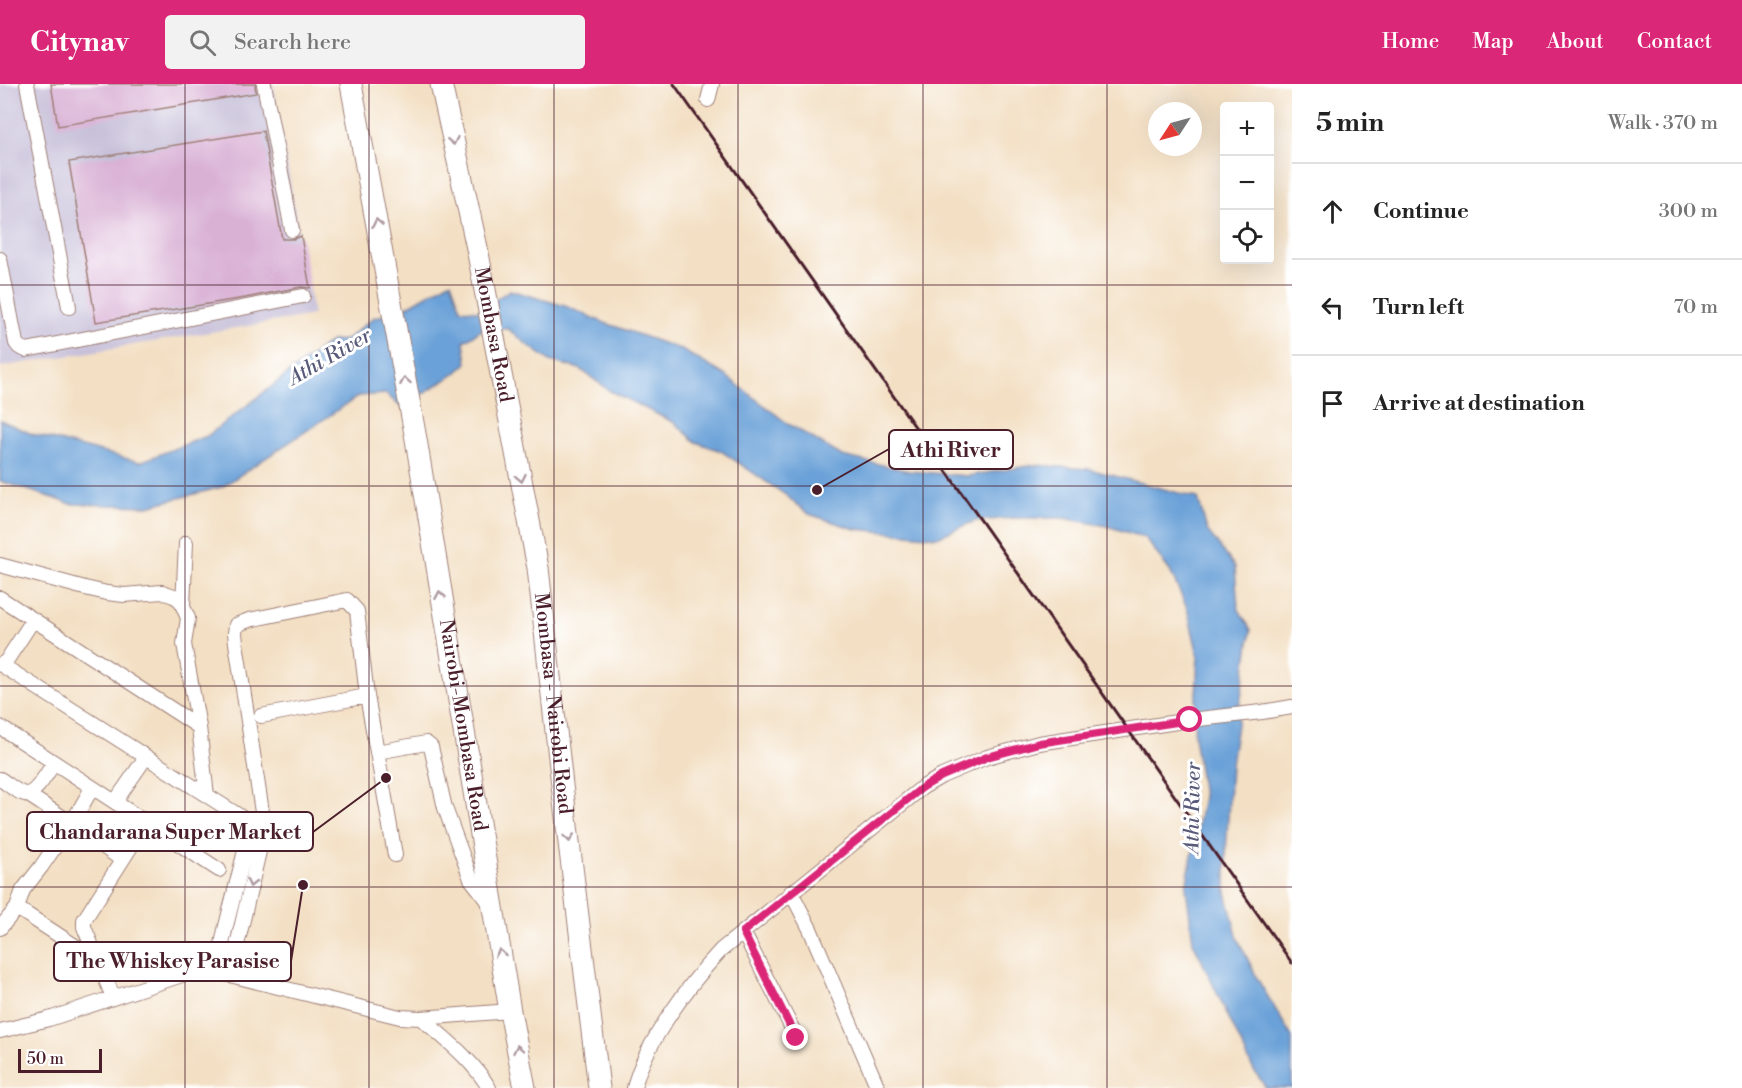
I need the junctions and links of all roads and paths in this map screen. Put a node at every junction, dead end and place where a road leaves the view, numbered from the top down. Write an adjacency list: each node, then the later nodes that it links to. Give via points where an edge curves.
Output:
1 (27, 84): 10 (street)
2 (264, 84): 7 (street)
3 (351, 84): 39 (highway, Nairobi-Mombasa Road, one-way to 3, via 416,439)
4 (441, 84): 11 (highway, Mombasa Road, one-way to 11)
5 (712, 84): 6 (street)
6 (708, 100)
7 (292, 230)
8 (0, 260): 9 (street, via 16,343 26,350)
9 (303, 296)
10 (69, 307)
11 (510, 421): 50 (highway, Mombasa - Nairobi Road, one-way to 50, via 543,605)
12 (186, 543): 15 (street)
13 (0, 565): 15 (street, via 107,593 162,592)
14 (0, 598): 16 (street)
15 (183, 605): 21 (street, via 188,618 184,644)
16 (33, 620): 17 (street); 21 (street)
17 (2, 665): 24 (street)
18 (367, 696): 20 (street); 23 (street); 31 (street, via 357,611 347,600 236,625)
19 (1292, 707): 38 (street, via 1039,743 987,757 923,787)
20 (261, 716)
21 (199, 727): 29 (street)
22 (0, 728): 25 (street)
23 (377, 752): 35 (street); 39 (street, via 426,743 431,747 445,808 471,879)
24 (146, 757): 29 (street); 30 (street)
25 (54, 763): 27 (street); 28 (street, via 35,790)
26 (0, 779): 28 (street)
27 (92, 788): 30 (street); 33 (street)
28 (27, 794): 33 (street)
29 (207, 796): 34 (street)
30 (115, 802): 32 (street)
31 (264, 819): 34 (street, via 261,830 256,832); 34 (street, via 253,809 245,814); 45 (street, one-way to 45)
32 (146, 822): 36 (street); 37 (street)
33 (70, 823): 36 (street); 40 (street, via 23,890)
34 (247, 825): 44 (street)
35 (395, 855)
36 (122, 860): 43 (street, via 84,920)
37 (219, 870)
38 (791, 892): 42 (street); 57 (street)
39 (493, 907): 47 (highway, Nairobi-Mombasa Road, one-way to 39)
40 (17, 908): 41 (street); 43 (street)
41 (0, 928)
42 (743, 932): 51 (street); 56 (street, via 702,970 670,1014)
43 (98, 961): 46 (street)
44 (216, 973): 45 (street); 46 (street, via 185,974)
45 (230, 975): 48 (street, via 400,1017)
46 (113, 997): 49 (street)
47 (510, 1011): 48 (street); 53 (highway, one-way to 47)
48 (421, 1018): 52 (street, via 468,1060)
49 (0, 1031)
50 (593, 1031): 54 (highway); 55 (highway)
51 (796, 1038)
52 (489, 1088)
53 (525, 1088)
54 (589, 1088)
55 (599, 1088)
56 (634, 1088)
57 (878, 1088)

